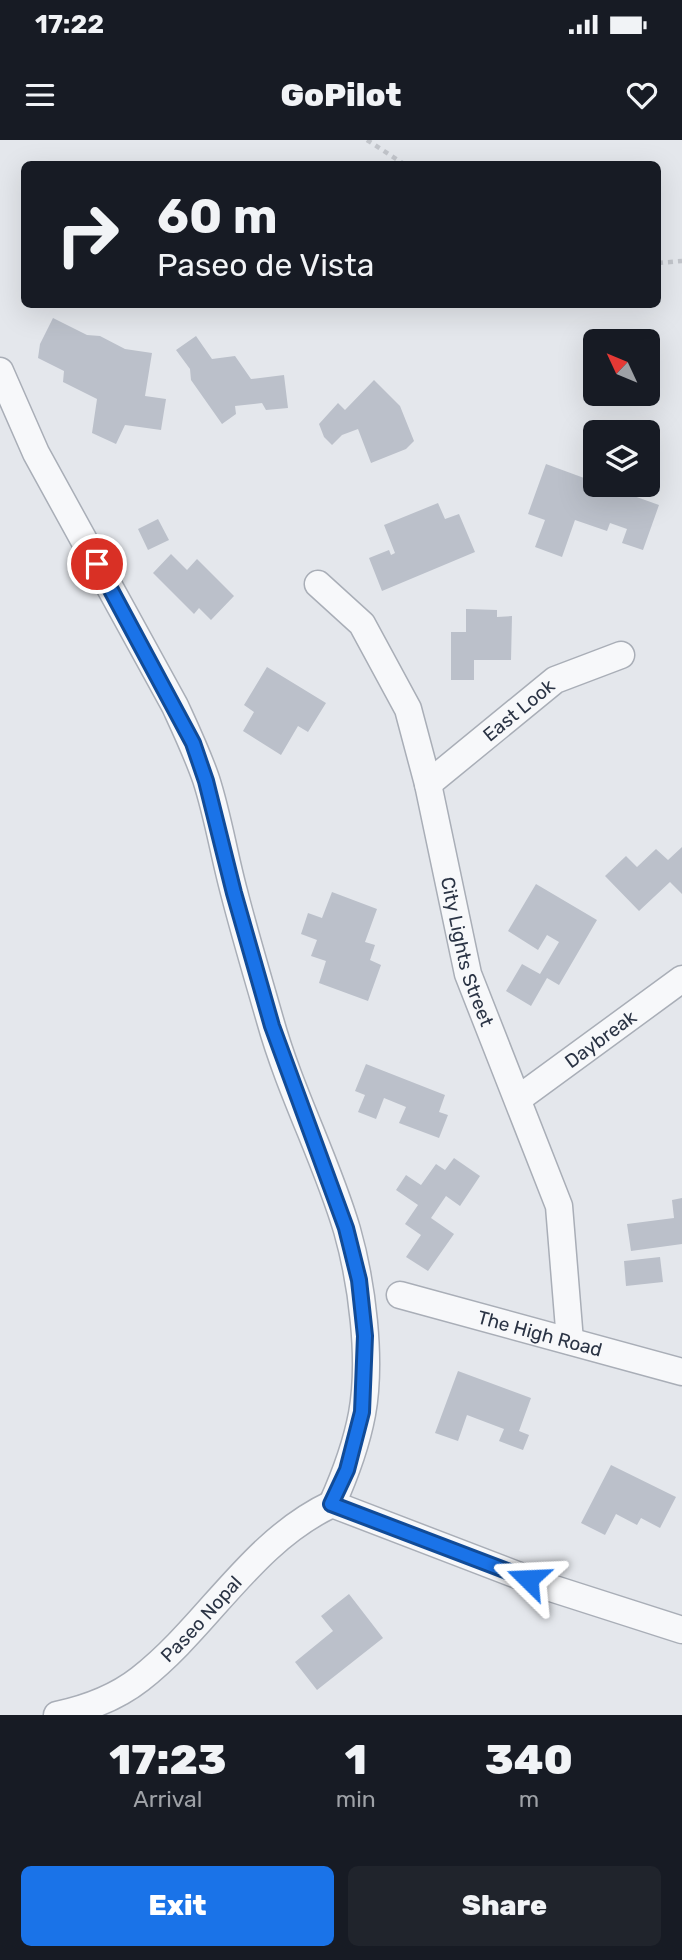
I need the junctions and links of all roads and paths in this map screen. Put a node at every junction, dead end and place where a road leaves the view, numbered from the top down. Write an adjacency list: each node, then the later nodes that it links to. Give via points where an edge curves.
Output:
1 (368, 140): 2 (path)
2 (400, 161)
3 (682, 261): 4 (path)
4 (661, 263)
5 (0, 372): 14 (street, via 36,453 193,743 272,1026 346,1228 359,1280 364,1382 354,1446)
6 (318, 584): 8 (street, City Lights Street, via 362,624 408,709)
7 (621, 655): 8 (street, East Look, via 555,680)
8 (428, 784): 10 (street, City Lights Street, via 468,974)
9 (682, 979): 10 (street, Daybreak)
10 (517, 1099): 12 (street, City Lights Street, via 559,1206)
11 (400, 1295): 12 (street, The High Road)
12 (570, 1341): 13 (street, The High Road)
13 (682, 1372)
14 (331, 1504): 15 (street, via 551,1588); 16 (street, Paseo Nopal, via 268,1547 166,1656)
15 (682, 1630)
16 (99, 1707): 17 (street, Paseo Nopal)
17 (57, 1715)

